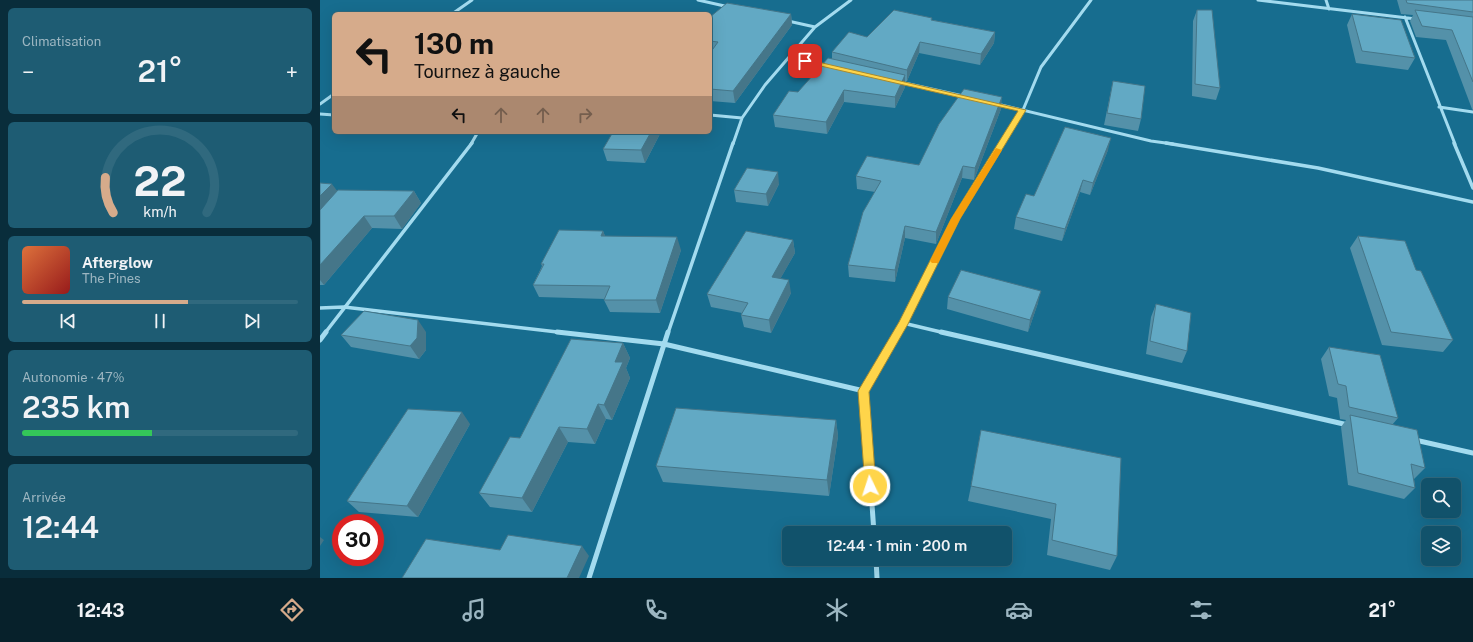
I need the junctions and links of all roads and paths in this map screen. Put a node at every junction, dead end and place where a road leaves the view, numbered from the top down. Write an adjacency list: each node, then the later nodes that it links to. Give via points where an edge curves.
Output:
1 (472, 0): 9 (street)
2 (698, 0): 7 (street)
3 (851, 0): 13 (street)
4 (1091, 0): 22 (street, via 1041,67)
5 (1258, 0): 8 (street)
6 (1326, 0): 8 (street)
7 (737, 9)
8 (1329, 9): 10 (street)
9 (455, 12)
10 (1405, 17): 11 (street); 21 (street)
11 (1420, 19)
12 (784, 20): 13 (street)
13 (815, 27): 14 (street)
14 (790, 57): 15 (street); 27 (street, via 765,84)
15 (835, 67)
16 (896, 81): 18 (street)
17 (332, 95): 20 (street)
18 (971, 98)
19 (993, 103): 22 (street)
20 (320, 104)
21 (1439, 107): 23 (street); 29 (street)
22 (1022, 110): 30 (street, via 1151,141 1318,168); 33 (street, via 956,219)
23 (1473, 112)
24 (320, 114): 25 (street)
25 (332, 115)
26 (712, 115): 27 (street)
27 (742, 118): 35 (street)
28 (477, 134): 31 (street, via 440,186)
29 (1473, 188)
30 (1473, 202)
31 (344, 307): 32 (street); 34 (street); 35 (street)
32 (320, 308)
33 (903, 324): 36 (street); 37 (street)
34 (320, 340)
35 (664, 344): 36 (street); 42 (street)
36 (864, 391): 40 (street)
37 (1358, 427)
38 (1411, 439): 39 (street)
39 (1473, 453)
40 (874, 526)
41 (876, 566): 43 (street)
42 (590, 578)
43 (877, 578)

